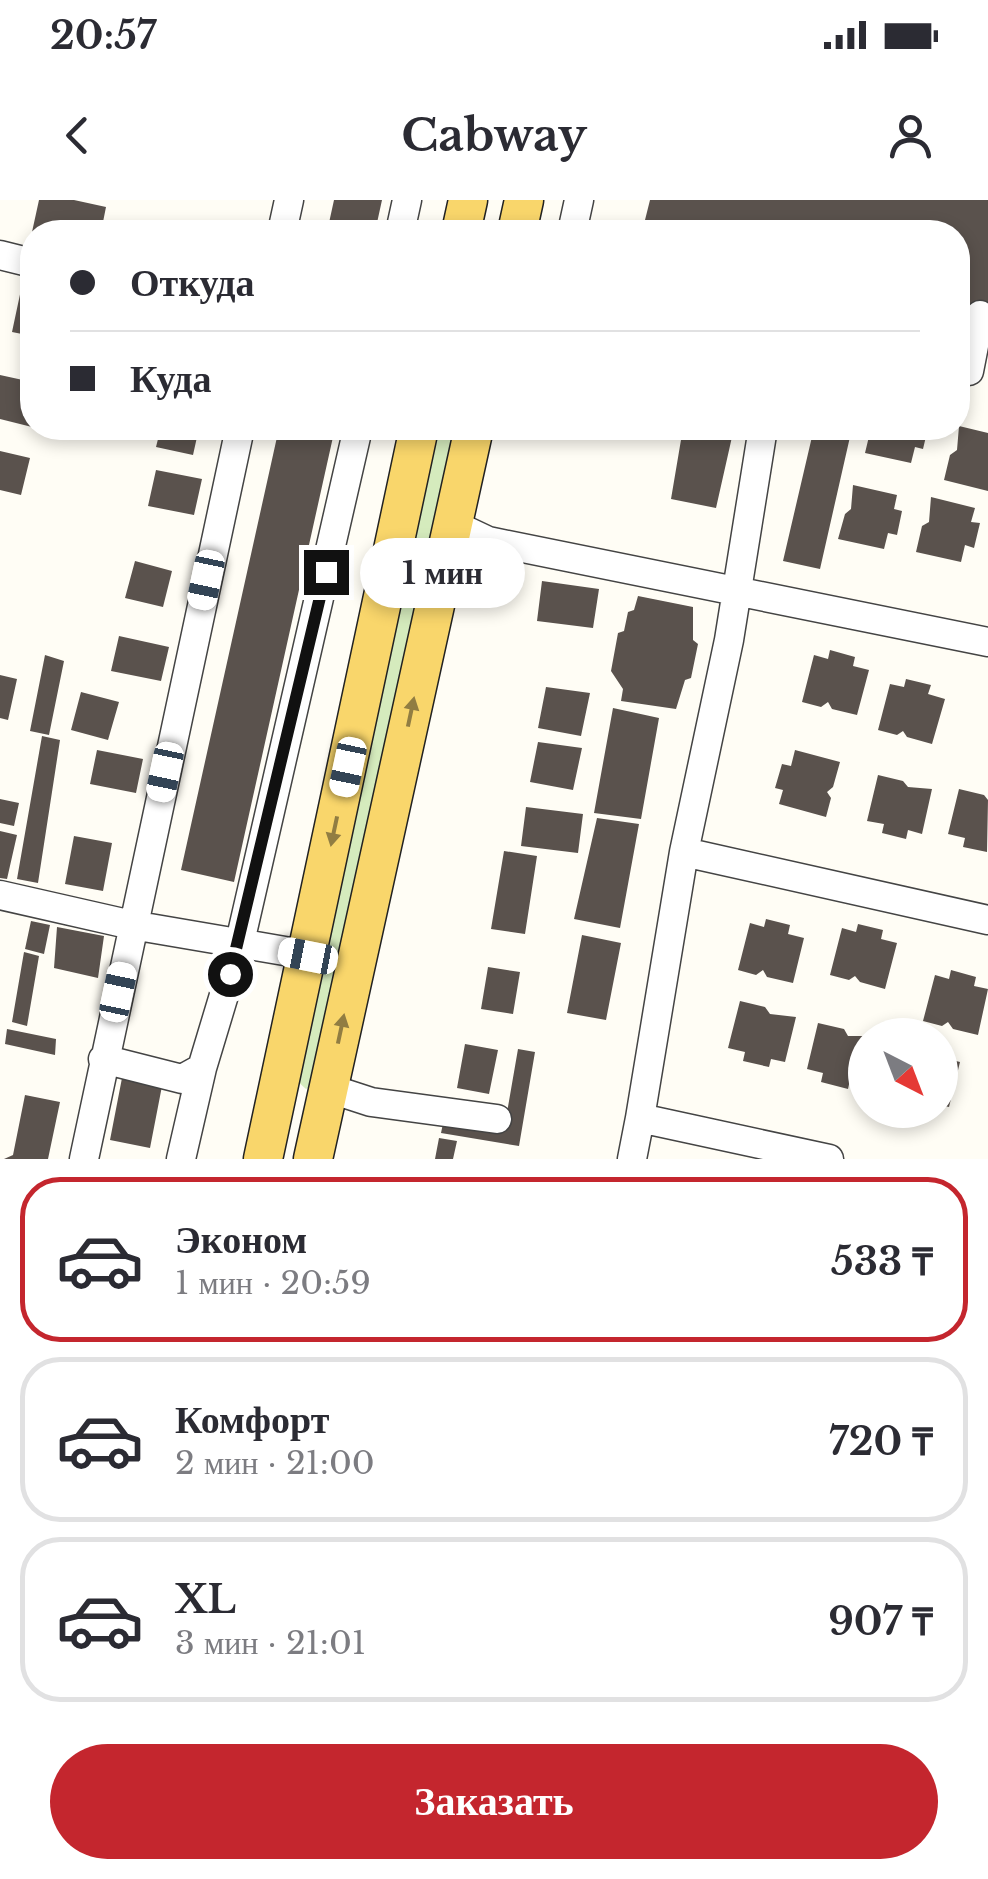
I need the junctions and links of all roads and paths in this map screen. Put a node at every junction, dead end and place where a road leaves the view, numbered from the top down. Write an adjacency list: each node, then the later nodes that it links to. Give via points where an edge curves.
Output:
1 (980, 315): 2 (street)
2 (972, 372)
3 (237, 440): 14 (street)
4 (355, 440): 15 (street)
5 (416, 440): 16 (main road, one-way to 16)
6 (471, 440): 8 (main road)
7 (761, 440): 9 (street)
8 (452, 524): 9 (street, via 488,541); 19 (main road, one-way to 8)
9 (733, 594): 10 (street); 11 (street)
10 (988, 642)
11 (684, 852): 13 (street); 21 (street)
12 (0, 895): 14 (street)
13 (988, 920)
14 (132, 925): 15 (street); 17 (street)
15 (240, 942): 16 (street); 18 (street)
16 (308, 956): 20 (main road)
17 (103, 1059): 18 (street, via 182,1079); 23 (street)
18 (202, 1068): 24 (street)
19 (325, 1099): 20 (main road); 22 (street); 26 (main road)
20 (276, 1100): 25 (main road)
21 (640, 1118): 27 (street); 28 (street)
22 (497, 1120)
23 (84, 1159)
24 (181, 1159)
25 (263, 1159)
26 (314, 1159)
27 (632, 1159)
28 (829, 1159)

